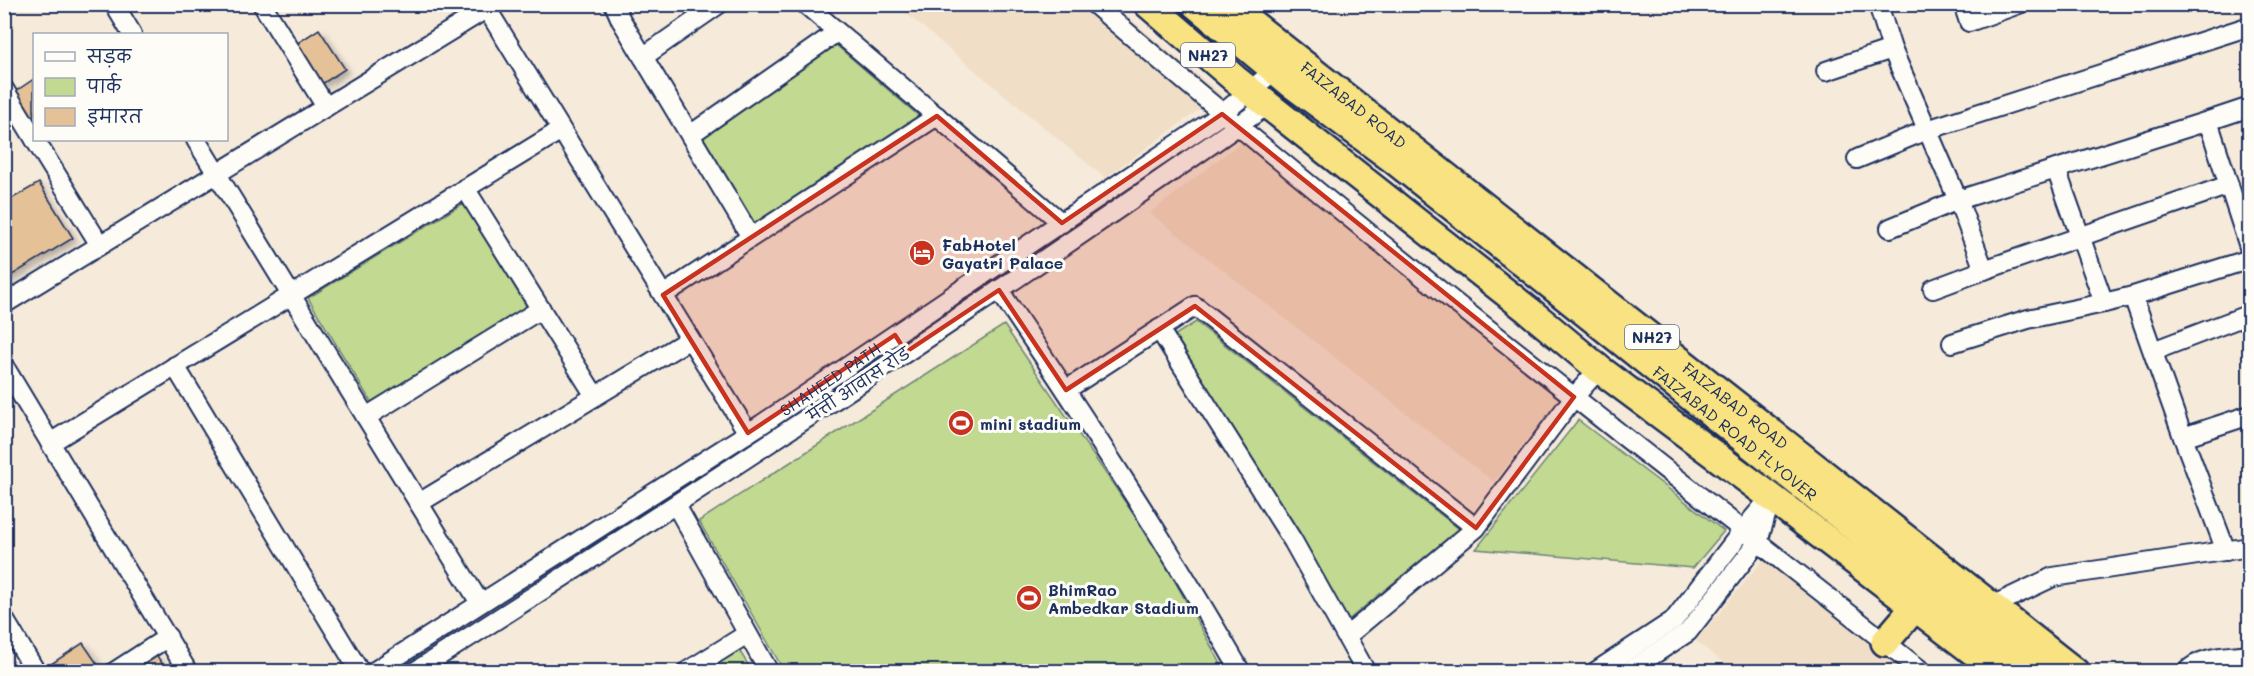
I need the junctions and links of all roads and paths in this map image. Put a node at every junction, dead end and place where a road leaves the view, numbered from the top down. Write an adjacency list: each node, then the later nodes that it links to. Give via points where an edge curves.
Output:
1 (114, 4): 16 (street)
2 (262, 4): 23 (street)
3 (614, 4): 18 (street)
4 (719, 4): 18 (street)
5 (805, 4): 15 (street)
6 (1094, 4): 25 (street)
7 (1148, 4): 22 (highway, NH27)
8 (1195, 4): 20 (highway, FAIZABAD ROAD FLYOVER)
9 (1227, 4): 85 (highway, FAIZABAD ROAD / NH27)
10 (1878, 4): 17 (street)
11 (1963, 4): 12 (street, via 1969,22)
12 (2019, 4)
13 (491, 7): 23 (street); 29 (street)
14 (2248, 30): 30 (street)
15 (837, 32): 26 (street); 31 (street)
16 (131, 33)
17 (1892, 49): 19 (street); 30 (street)
18 (643, 57): 31 (street)
19 (1826, 71)
20 (1284, 77): 22 (highway, मंत्ती आवास रोड); 107 (highway, FAIZABAD ROAD FLYOVER / NH27)
21 (4, 89): 32 (street)
22 (1259, 97): 25 (street, SHAHEED PATH); 28 (street, मंत्ती आवास रोड); 67 (highway)
23 (326, 107): 37 (street)
24 (2250, 107): 27 (street)
25 (1222, 114): 28 (street); 42 (street, SHAHEED PATH)
26 (937, 116): 42 (street); 45 (street)
27 (2208, 121): 36 (street); 38 (street)
28 (1237, 127): 51 (street, मंत्ती आवास रोड); 70 (street)
29 (561, 130): 39 (street); 53 (street)
30 (1927, 130): 35 (street); 40 (street)
31 (690, 135): 45 (street)
32 (33, 136)
33 (36, 141): 46 (street)
34 (197, 141): 37 (street)
35 (1857, 159)
36 (2056, 169): 40 (street); 44 (street)
37 (217, 174): 46 (street); 52 (street)
38 (2229, 185): 41 (street); 44 (street)
39 (465, 188): 52 (street); 57 (street)
40 (1958, 200): 43 (street); 49 (street)
41 (2242, 201): 47 (street)
42 (1062, 223): 60 (street, SHAHEED PATH)
43 (1890, 228)
44 (2080, 236): 49 (street); 55 (street)
45 (752, 237): 53 (street)
46 (100, 245): 56 (street)
47 (2250, 250)
48 (2250, 259): 54 (street)
49 (1984, 270): 50 (street)
50 (1933, 289)
51 (999, 290): 64 (street, मंत्ती आवास रोड); 68 (street)
52 (291, 295): 66 (street); 72 (street)
53 (663, 295): 61 (street)
54 (2133, 296): 55 (street); 63 (street)
55 (2104, 303): 62 (street, via 2028,319)
56 (4, 304)
57 (541, 309): 69 (street); 72 (street)
58 (2250, 314): 63 (street)
59 (1159, 330): 68 (street); 79 (street, via 1195,306); 89 (street, via 1293,541)
60 (895, 335): 64 (street); 73 (street, SHAHEED PATH)
61 (690, 339): 69 (street); 73 (street)
62 (1952, 343)
63 (2153, 351): 74 (street)
64 (906, 352): 78 (street, मंत्ती आवास रोड)
65 (4, 366): 75 (street)
66 (175, 366): 75 (street); 97 (street)
67 (1599, 369): 70 (street); 76 (highway)
68 (1066, 390): 102 (street, via 1192,586)
69 (595, 396): 77 (street)
70 (1574, 397): 79 (street); 80 (street)
71 (2250, 415): 74 (street)
72 (366, 417): 77 (street)
73 (748, 433): 84 (street, SHAHEED PATH)
74 (2183, 437): 83 (street)
75 (51, 443): 90 (street)
76 (1771, 497): 80 (street); 81 (street); 86 (highway)
77 (419, 503): 84 (street)
78 (676, 505): 88 (street); 99 (street, मंत्ती आवास रोड)
79 (1476, 528): 89 (street)
80 (1743, 530): 81 (street); 93 (street, via 1674,620)
81 (1758, 542): 91 (street); 93 (street, via 1688,632)
82 (2250, 547): 83 (street)
83 (2226, 551): 85 (street, via 2053,577)
84 (480, 603): 98 (street, SHAHEED PATH)
85 (1992, 606): 108 (highway, FAIZABAD ROAD / NH27)
86 (1915, 607): 91 (highway); 106 (highway)
87 (4, 620): 94 (street)
88 (747, 634): 100 (street); 101 (street)
89 (1347, 636): 103 (street)
90 (168, 637): 95 (street); 96 (street)
91 (1885, 642): 105 (street)
92 (2250, 654): 109 (street, via 2204,660)
93 (1631, 665): 104 (street)
94 (36, 672)
95 (114, 672)
96 (188, 672)
97 (360, 672)
98 (373, 672)
99 (414, 672)
100 (686, 672)
101 (769, 672)
102 (1241, 672)
103 (1366, 672)
104 (1595, 672)
105 (1923, 672)
106 (2000, 672)
107 (2036, 672)
108 (2075, 672)
109 (2186, 672)

